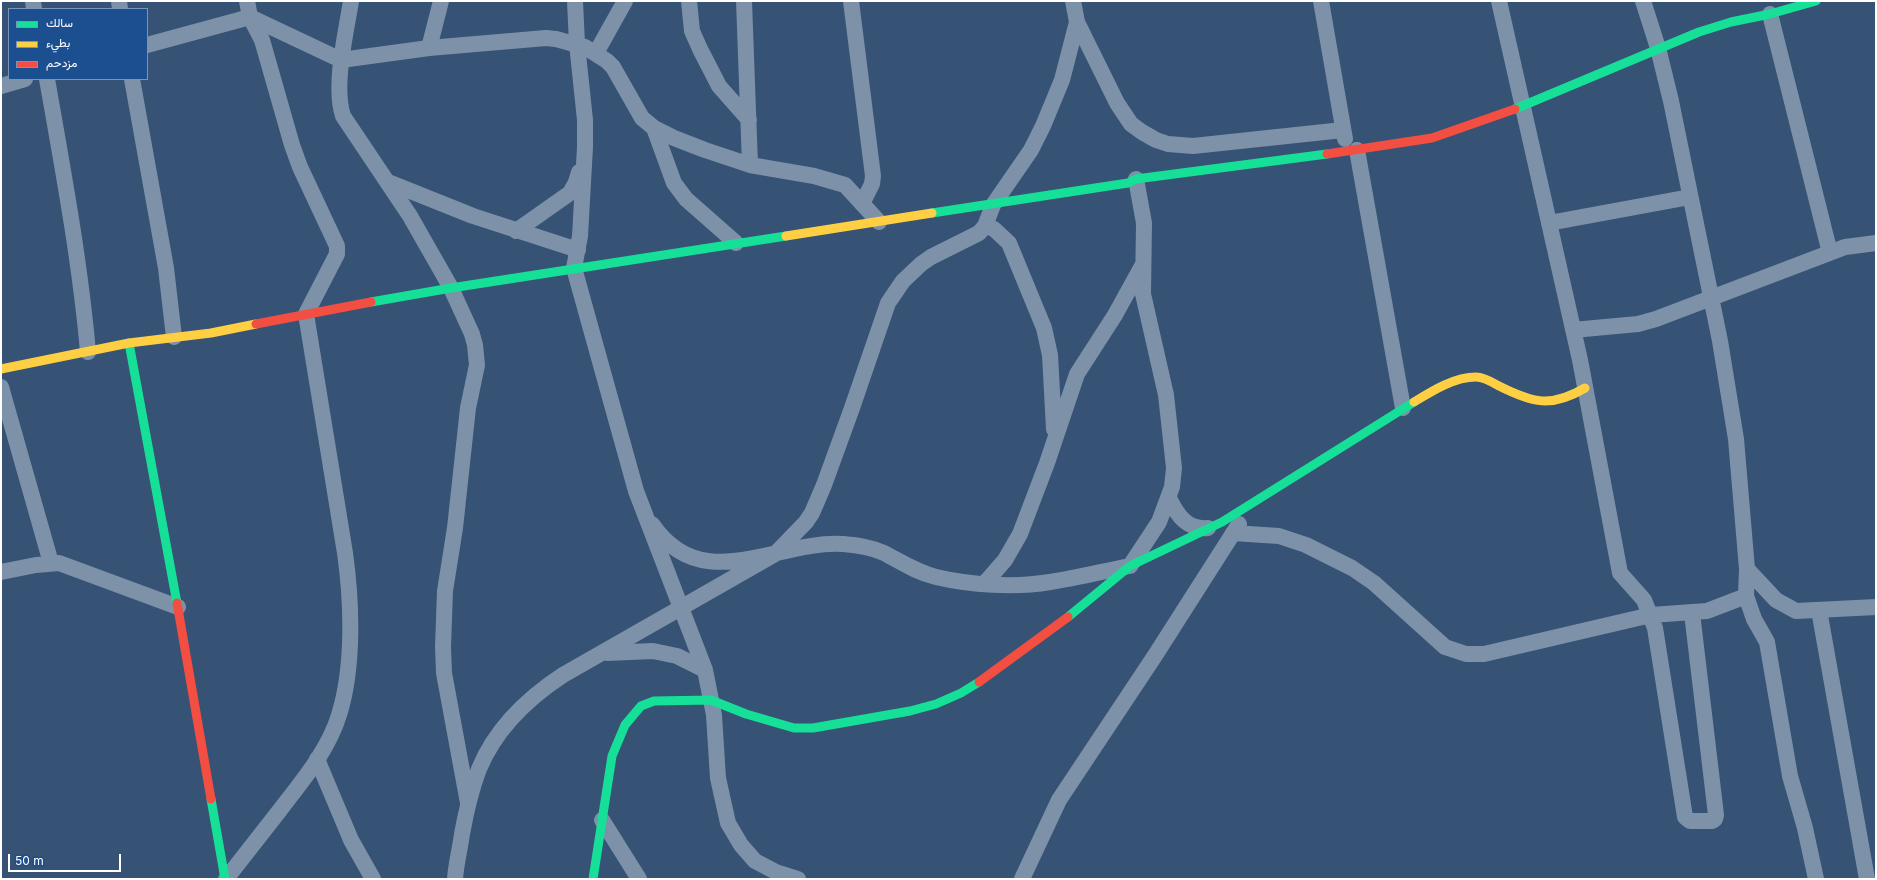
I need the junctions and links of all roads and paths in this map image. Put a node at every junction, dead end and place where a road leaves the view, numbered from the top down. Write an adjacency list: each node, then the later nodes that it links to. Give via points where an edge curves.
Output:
1 (247, 1): 15 (street)
2 (351, 1): 22 (street)
3 (441, 1): 19 (street)
4 (575, 1): 17 (street)
5 (625, 1): 21 (street)
6 (689, 1): 28 (street, via 692,31 703,55 719,86)
7 (744, 1): 28 (street)
8 (851, 1): 37 (street, via 872,164 872,184)
9 (1073, 1): 16 (street)
10 (1321, 1): 30 (street)
11 (1499, 1): 27 (street)
12 (1643, 1): 20 (street)
13 (1816, 1): 14 (street)
14 (1770, 14): 20 (street, via 1731,22); 46 (street)
15 (250, 17): 18 (street); 22 (street); 51 (street, via 262,40 300,167 338,246 337,254)
16 (1077, 22): 30 (street, via 1117,103 1131,124 1156,140 1179,146 1211,145); 38 (street, via 1062,80 1044,126 1032,150)
17 (576, 44): 19 (street, via 546,38); 21 (street); 31 (street, via 585,120)
18 (148, 45)
19 (429, 48): 22 (street)
20 (1658, 48): 27 (street); 36 (street)
21 (596, 53): 29 (street, via 613,67 642,118)
22 (342, 60): 35 (street, via 340,85 343,116)
23 (22, 80): 26 (street)
24 (47, 80): 55 (street, via 64,175)
25 (132, 80): 53 (street, via 166,268)
26 (1, 86)
27 (1523, 106): 32 (street, via 1432,138); 40 (street)
28 (749, 120): 33 (street)
29 (654, 128): 33 (street, via 705,150); 43 (street, via 674,183 686,200)
30 (1343, 130): 32 (street)
31 (585, 147): 42 (street, via 576,182 570,193); 45 (street)
32 (1352, 150): 34 (street); 59 (street)
33 (750, 165): 37 (street, via 839,182 849,188)
34 (1136, 179): 38 (street, via 1128,183); 47 (street, via 1144,223)
35 (388, 182): 42 (street); 49 (street)
36 (1690, 197): 40 (street); 50 (street)
37 (862, 204): 39 (street)
38 (993, 205): 39 (street); 41 (street)
39 (879, 222): 43 (street)
40 (1549, 223): 52 (street)
41 (985, 226): 60 (street, via 994,229 1009,243 1044,328 1050,355); 66 (street, via 979,232 930,257 910,273 894,293 888,303 819,498 806,522)
42 (516, 231): 45 (street)
43 (736, 243): 48 (street)
44 (1876, 243): 46 (street, via 1845,247)
45 (578, 250): 48 (street)
46 (1830, 253): 50 (street)
47 (1143, 264): 60 (street, via 1115,315 1076,374); 61 (street, via 1143,294 1166,395 1174,450 1174,468)
48 (574, 268): 49 (street); 63 (street)
49 (451, 288): 51 (street); 83 (street, via 472,334 477,355 445,591 443,647 444,674)
50 (1711, 299): 52 (street, via 1638,324); 69 (street, via 1736,439)
51 (306, 314): 53 (street, via 212,333); 82 (street, via 341,531 348,586 349,625 345,688 338,716)
52 (1573, 330): 58 (street)
53 (174, 337): 54 (street)
54 (129, 343): 55 (street); 73 (street)
55 (88, 352): 56 (street)
56 (1, 369)
57 (1, 387): 67 (street)
58 (1585, 388): 59 (street, via 1570,398 1544,403 1530,400 1477,377 1453,382); 78 (street, via 1620,573 1644,600)
59 (1403, 408): 62 (street)
60 (1055, 439): 71 (street, via 1020,534 1005,560)
61 (1168, 498): 64 (street, via 1184,522 1197,528); 68 (street, via 1159,522)
62 (1252, 504): 64 (street); 65 (street)
63 (643, 510): 66 (street, via 666,541 693,558 719,563); 74 (street)
64 (1208, 528): 68 (street)
65 (1233, 533): 78 (street, via 1262,534 1294,540 1340,562 1374,583 1445,647 1466,654 1484,654); 91 (street, via 1059,800)
66 (775, 554): 71 (street, via 821,544 862,546 882,552 923,573); 74 (street)
67 (51, 563): 70 (street); 73 (street, via 68,566)
68 (1130, 566): 71 (street, via 1050,582); 81 (street, via 988,677 936,704 813,728 794,728 746,714)
69 (1748, 569): 72 (street); 76 (street, via 1784,605 1796,611)
70 (1, 572)
71 (984, 584)
72 (1746, 596): 77 (street, via 1707,611); 92 (street, via 1754,619 1767,642 1788,768)
73 (178, 607): 85 (street)
74 (680, 607): 79 (street); 80 (street)
75 (1876, 607): 76 (street)
76 (1819, 610): 93 (street)
77 (1692, 613): 78 (street); 78 (street, via 1716,815 1712,821 1690,821 1685,817)
78 (1651, 615)
79 (601, 654): 80 (street, via 653,651 677,656); 83 (street, via 544,688 510,721 479,769)
80 (705, 670): 81 (street)
81 (711, 700): 84 (street, via 654,701 641,706 625,725 612,756); 90 (street, via 718,778 728,823 741,845 755,861 776,872)
82 (317, 759): 85 (street); 86 (street, via 351,840)
83 (468, 805): 87 (street)
84 (602, 820): 88 (street); 89 (street)
85 (225, 879)
86 (373, 879)
87 (455, 879)
88 (593, 879)
89 (639, 879)
90 (798, 879)
91 (1022, 879)
92 (1816, 879)
93 (1867, 879)

